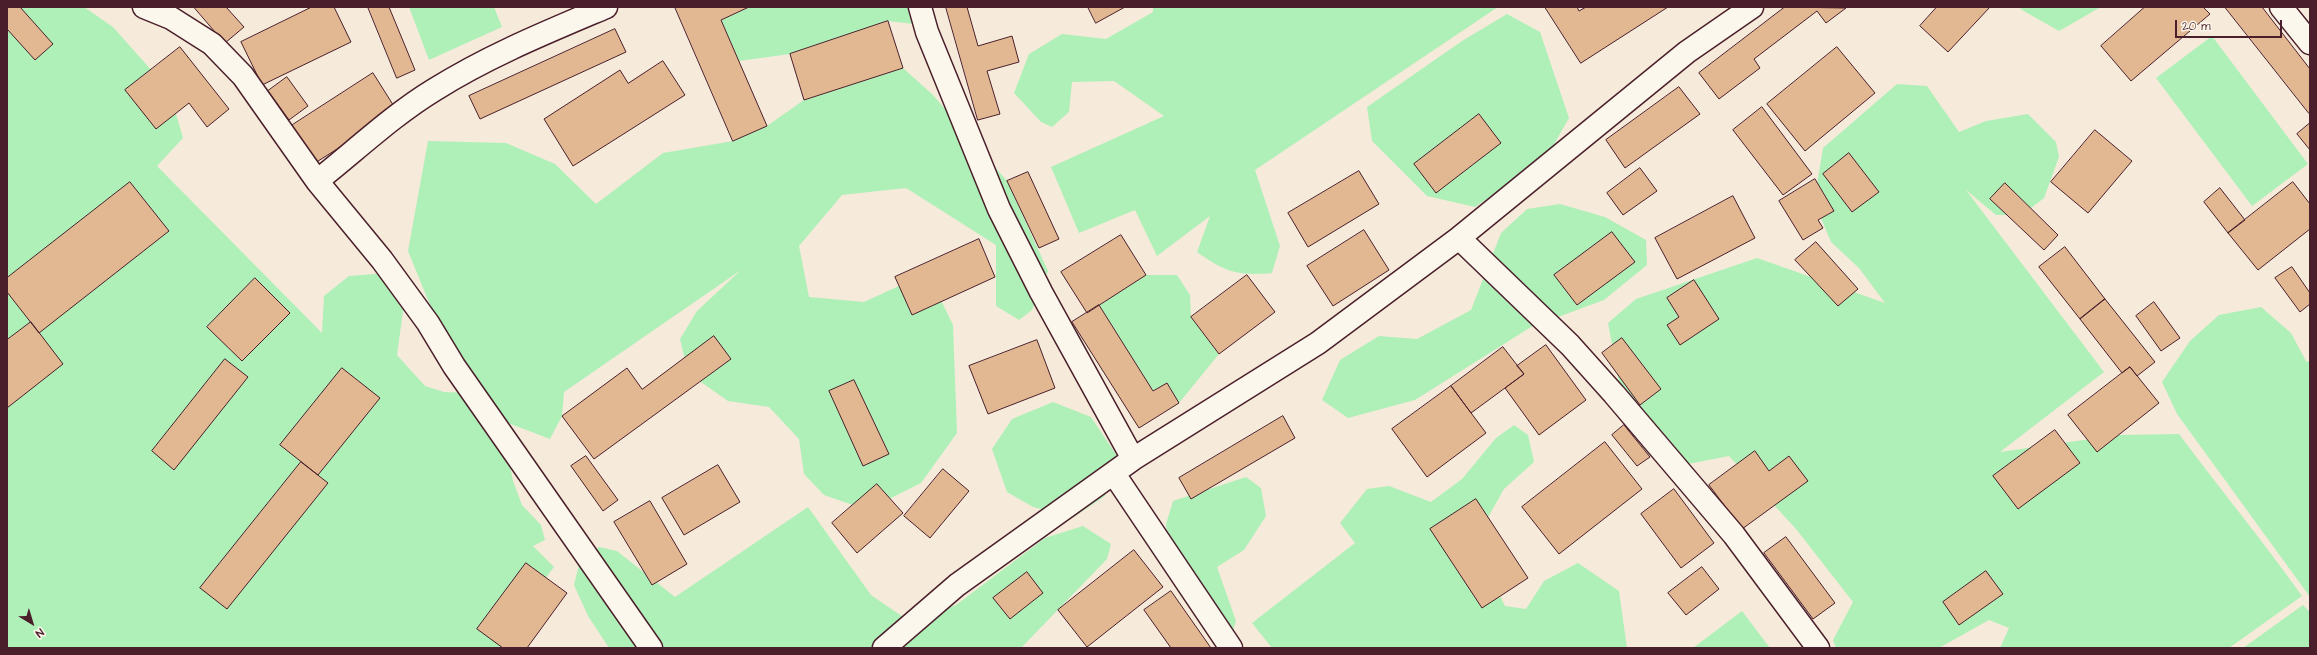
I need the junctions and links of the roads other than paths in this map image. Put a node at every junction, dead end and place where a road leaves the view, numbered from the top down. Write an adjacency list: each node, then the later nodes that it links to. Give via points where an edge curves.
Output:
1 (144, 7): 7 (street, via 171,18 212,44 243,76)
2 (606, 7): 7 (street, via 502,52 434,90 410,106)
3 (920, 7): 9 (street, via 927,32 999,209 1044,298)
4 (1752, 7): 8 (street, via 1686,52)
5 (2282, 7): 6 (street)
6 (2310, 43)
7 (318, 181): 11 (street, via 382,260 428,323 454,366)
8 (1459, 238): 9 (street, via 1318,343); 14 (street, via 1570,344 1614,394 1734,535)
9 (1133, 459): 10 (street)
10 (1114, 474): 12 (street, via 957,585); 13 (street)
11 (651, 648)
12 (884, 648)
13 (1231, 648)
14 (1818, 648)

